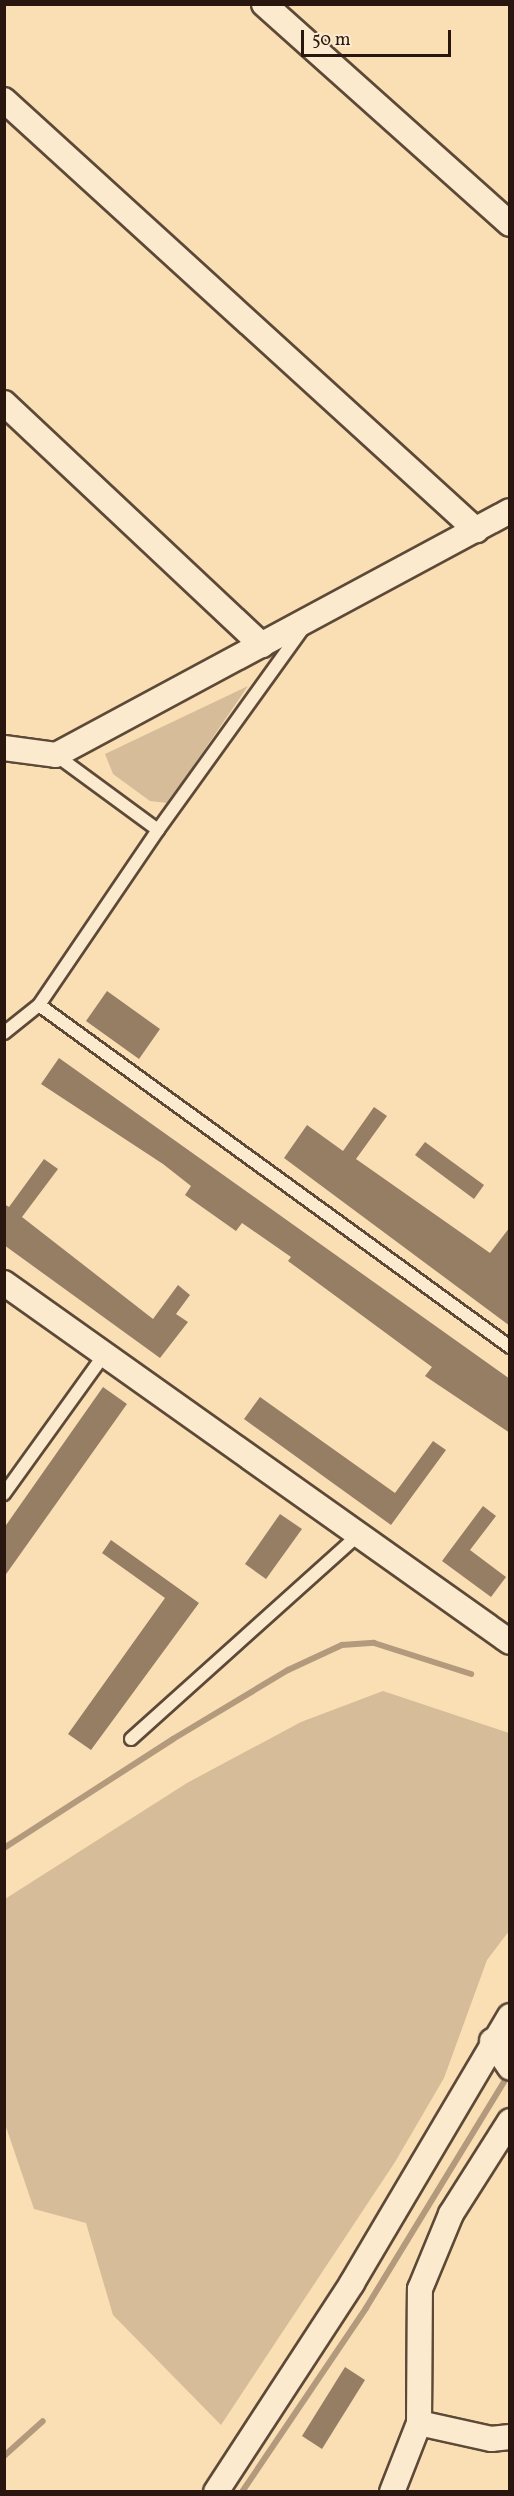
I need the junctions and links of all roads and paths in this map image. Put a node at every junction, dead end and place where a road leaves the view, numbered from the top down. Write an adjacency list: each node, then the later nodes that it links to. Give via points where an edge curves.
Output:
1 (264, 4): 3 (street)
2 (4, 100): 6 (street)
3 (510, 224)
4 (4, 403): 8 (street)
5 (510, 511): 6 (street)
6 (476, 530): 7 (street)
7 (309, 620): 8 (street); 12 (lane)
8 (262, 645): 11 (street)
9 (4, 733): 10 (street)
10 (13, 749): 11 (street)
11 (56, 755): 12 (lane)
12 (158, 830): 13 (lane)
13 (39, 1005): 14 (lane); 16 (lane)
14 (4, 1034)
15 (4, 1283): 17 (street)
16 (510, 1347)
17 (104, 1354): 18 (lane); 19 (street)
18 (4, 1494)
19 (358, 1535): 20 (street); 21 (lane)
20 (506, 1635)
21 (131, 1739)
22 (510, 2016): 23 (street)
23 (492, 2041): 24 (street); 28 (street, via 364,2264)
24 (507, 2065)
25 (510, 2121): 26 (street, via 451,2214 420,2289)
26 (419, 2422): 27 (street, via 491,2439); 29 (street)
27 (510, 2438)
28 (216, 2492)
29 (392, 2492)

